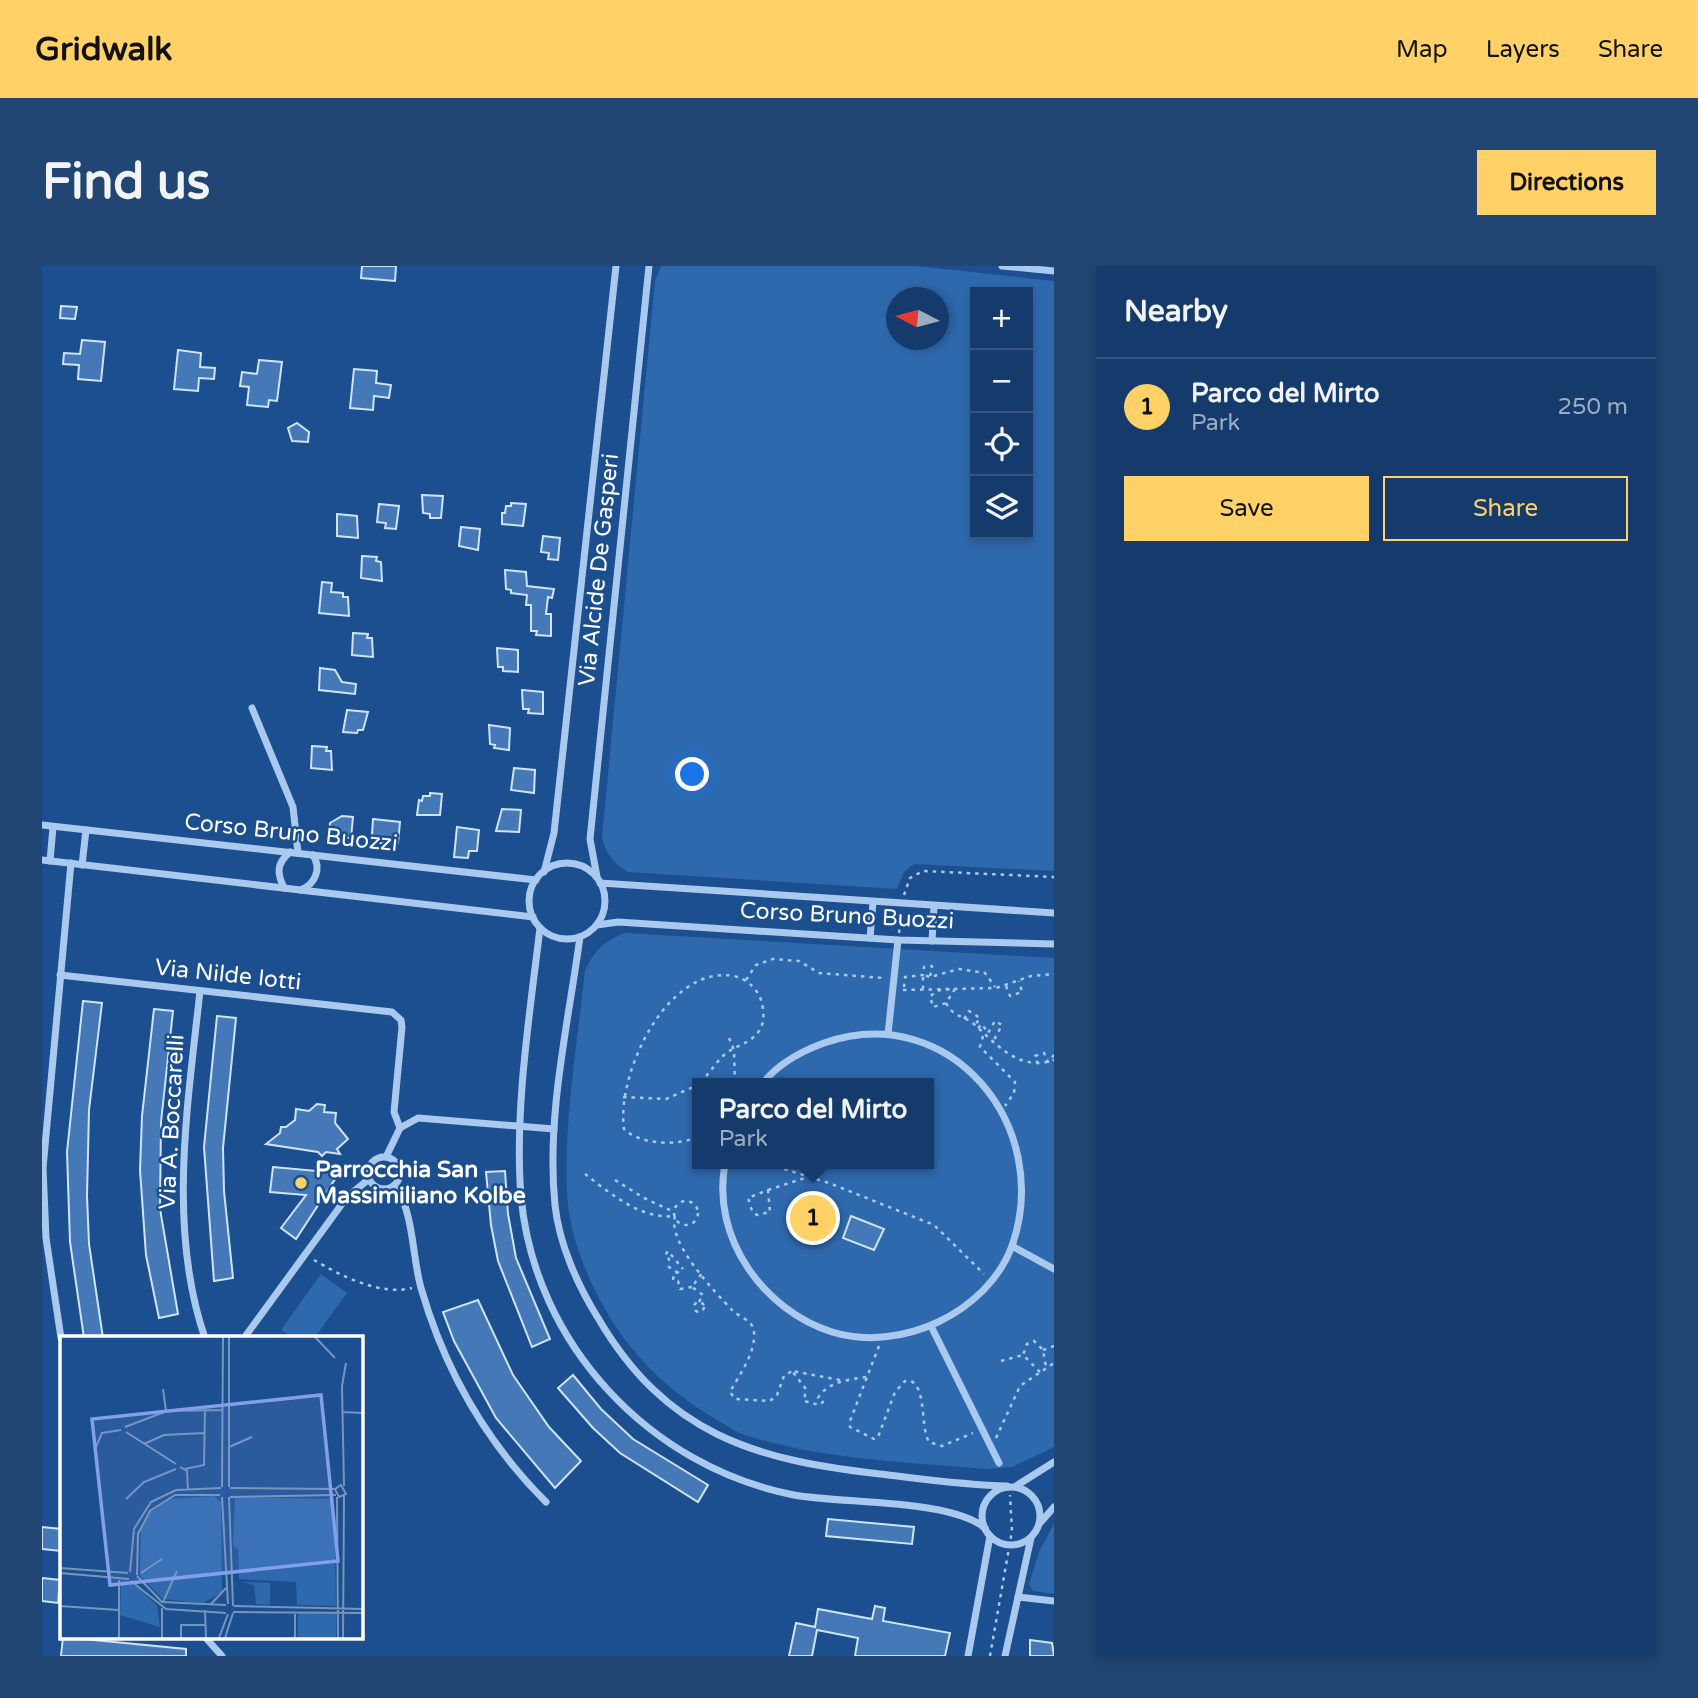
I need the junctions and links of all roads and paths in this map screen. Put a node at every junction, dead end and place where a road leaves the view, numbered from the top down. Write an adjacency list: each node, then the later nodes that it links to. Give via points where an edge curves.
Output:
1 (616, 266): 14 (street, Via Alcide De Gasperi, via 554,833)
2 (649, 266): 17 (street, Via Alcide De Gasperi, via 590,839)
3 (1002, 266): 4 (street)
4 (1054, 271)
5 (252, 708): 9 (street, via 293,807)
6 (42, 825): 7 (street, Corso Bruno Buozzi)
7 (53, 827): 8 (street, Corso Bruno Buozzi); 11 (street)
8 (86, 830): 9 (street, Corso Bruno Buozzi); 13 (street)
9 (294, 853): 10 (street, Corso Bruno Buozzi); 18 (street, via 279,865)
10 (313, 855): 16 (street, Corso Bruno Buozzi); 19 (street, via 315,879)
11 (46, 861): 12 (street)
12 (71, 863): 13 (street); 33 (street)
13 (82, 865): 18 (street)
14 (544, 872): 16 (street); 17 (street, via 565,863 588,869)
15 (1054, 877): 21 (path, via 917,871 907,884)
16 (536, 880): 24 (street, via 531,892)
17 (599, 880): 20 (street, Corso Bruno Buozzi); 25 (street, via 605,905)
18 (284, 888): 19 (street)
19 (300, 890): 24 (street)
20 (873, 902): 21 (street, Corso Bruno Buozzi); 28 (street)
21 (902, 904): 22 (street, Corso Bruno Buozzi); 29 (path)
22 (934, 905): 23 (street, Corso Bruno Buozzi); 30 (street)
23 (1054, 913)
24 (533, 917): 26 (street)
25 (597, 925): 27 (street); 28 (street, Corso Bruno Buozzi, via 618,922)
26 (540, 928): 27 (street, via 558,938); 62 (street)
27 (580, 937): 64 (street)
28 (870, 938): 29 (street, Corso Bruno Buozzi)
29 (898, 940): 30 (street, Corso Bruno Buozzi); 36 (street)
30 (932, 941): 31 (street, Corso Bruno Buozzi)
31 (1054, 944)
32 (1054, 974): 38 (path)
33 (60, 975): 44 (street, Via Nilde Iotti); 75 (street, via 44,1135)
34 (923, 975): 35 (path); 35 (path, via 924,967 932,967); 41 (path); 43 (path, via 905,977)
35 (930, 977): 40 (path, via 972,970 990,976)
36 (894, 979): 37 (path, via 819,973 799,961 773,959 756,965); 42 (street)
37 (746, 980): 52 (path, via 761,1000 764,1016 761,1029 750,1042); 60 (path, via 716,974 681,995 640,1045)
38 (1019, 981): 39 (path); 39 (path, via 1022,992 1010,996)
39 (1006, 986): 40 (path)
40 (996, 988): 41 (path)
41 (923, 989): 43 (path)
42 (893, 990): 43 (path); 48 (street)
43 (903, 990)
44 (200, 991): 63 (street, Via Nilde Iotti, via 392,1012 402,1027 394,1112); 90 (street, Via A. Boccarelli, via 184,1180 189,1259)
45 (946, 1003): 45 (path, via 933,1007 930,996 955,989); 46 (path)
46 (964, 1019): 47 (path); 47 (path, via 969,1011 980,1018)
47 (976, 1027): 49 (path); 51 (path, via 982,1024 988,1033 995,1021 1002,1025)
48 (888, 1034): 58 (street, via 845,1036 804,1051); 61 (street, via 934,1046 974,1072)
49 (983, 1036): 51 (path); 61 (path, via 980,1047 1015,1082)
50 (729, 1038): 52 (path)
51 (994, 1040): 55 (path, via 1012,1057)
52 (734, 1051): 56 (path, via 726,1053); 57 (path)
53 (1054, 1058): 54 (path)
54 (1048, 1062): 55 (path); 55 (path, via 1044,1053 1035,1056)
55 (1038, 1064)
56 (703, 1078)
57 (735, 1078)
58 (769, 1078)
59 (692, 1089): 60 (path, via 666,1099)
60 (623, 1097): 65 (path, via 624,1129 629,1134 654,1142)
61 (1004, 1108): 77 (street, via 1021,1153 1023,1176 1024,1200)
62 (520, 1126): 63 (street, via 428,1116); 64 (street); 111 (street, via 521,1197 535,1267 579,1357 631,1414 688,1454 766,1488 845,1502 955,1512)
63 (400, 1128): 66 (street)
64 (554, 1129): 107 (street, via 555,1208 577,1278 611,1342 652,1390 709,1431 795,1463 967,1485)
65 (692, 1138)
66 (386, 1157): 71 (street, via 372,1162); 73 (street, via 399,1166)
67 (724, 1169): 92 (street, via 729,1231 751,1276 788,1311 833,1332)
68 (783, 1169): 70 (path)
69 (584, 1174): 76 (path, via 643,1212 663,1218)
70 (808, 1177): 74 (path); 84 (path, via 934,1225)
71 (369, 1179): 73 (street, via 378,1188); 78 (street, via 346,1197)
72 (615, 1180): 76 (path)
73 (395, 1185): 85 (street, via 404,1203)
74 (768, 1190): 74 (path, via 748,1198 751,1211 758,1215 770,1212)
75 (43, 1208): 89 (street)
76 (675, 1214): 76 (path, via 685,1201 696,1206 698,1213 696,1220 686,1225); 79 (path, via 672,1226 678,1243)
77 (1012, 1246): 81 (street); 84 (street)
78 (305, 1255): 85 (path, via 395,1292); 91 (street)
79 (692, 1261): 80 (path); 83 (path)
80 (683, 1269): 82 (path); 82 (path, via 672,1252 666,1252 669,1267)
81 (1054, 1269)
82 (678, 1273): 86 (path, via 673,1280 680,1289)
83 (702, 1273): 86 (path); 99 (path, via 755,1330 746,1362 730,1392 735,1399 770,1401)
84 (992, 1281): 88 (street, via 964,1307)
85 (420, 1286): 108 (street, via 463,1395 521,1477)
86 (692, 1287): 87 (path)
87 (696, 1293): 87 (path, via 704,1295 698,1302)
88 (931, 1326): 92 (street); 103 (street)
89 (61, 1336)
90 (205, 1336)
91 (245, 1336)
92 (882, 1337): 101 (path)
93 (1054, 1346): 94 (path)
94 (1043, 1350): 95 (path, via 1034,1341 1024,1348); 98 (path)
95 (1023, 1355): 96 (path); 100 (path)
96 (1001, 1361)
97 (1054, 1363): 98 (path)
98 (1046, 1367): 100 (path)
99 (792, 1371): 102 (path); 102 (path, via 806,1388 804,1401 819,1405 822,1392)
100 (1040, 1372): 104 (path, via 1020,1386)
101 (867, 1377): 102 (path); 103 (path, via 850,1421 856,1433 874,1440 878,1437 895,1392 905,1381 919,1390 929,1442 942,1446)
102 (841, 1380)
103 (982, 1429): 104 (street)
104 (991, 1447): 105 (street)
105 (999, 1462)
106 (1054, 1462): 107 (street)
107 (1011, 1486): 110 (street, via 1025,1489 1038,1502); 111 (street, via 990,1494 985,1502); 114 (path)
108 (547, 1502)
109 (1054, 1507): 110 (street)
110 (1039, 1523): 113 (street)
111 (985, 1528): 112 (street)
112 (990, 1536): 114 (street); 119 (street)
113 (1031, 1538): 114 (street); 115 (street)
114 (1010, 1545): 120 (path)
115 (1018, 1597): 116 (street); 121 (street)
116 (1054, 1601)
117 (206, 1638): 118 (street)
118 (222, 1656)
119 (968, 1656)
120 (990, 1656)
121 (1005, 1656)

